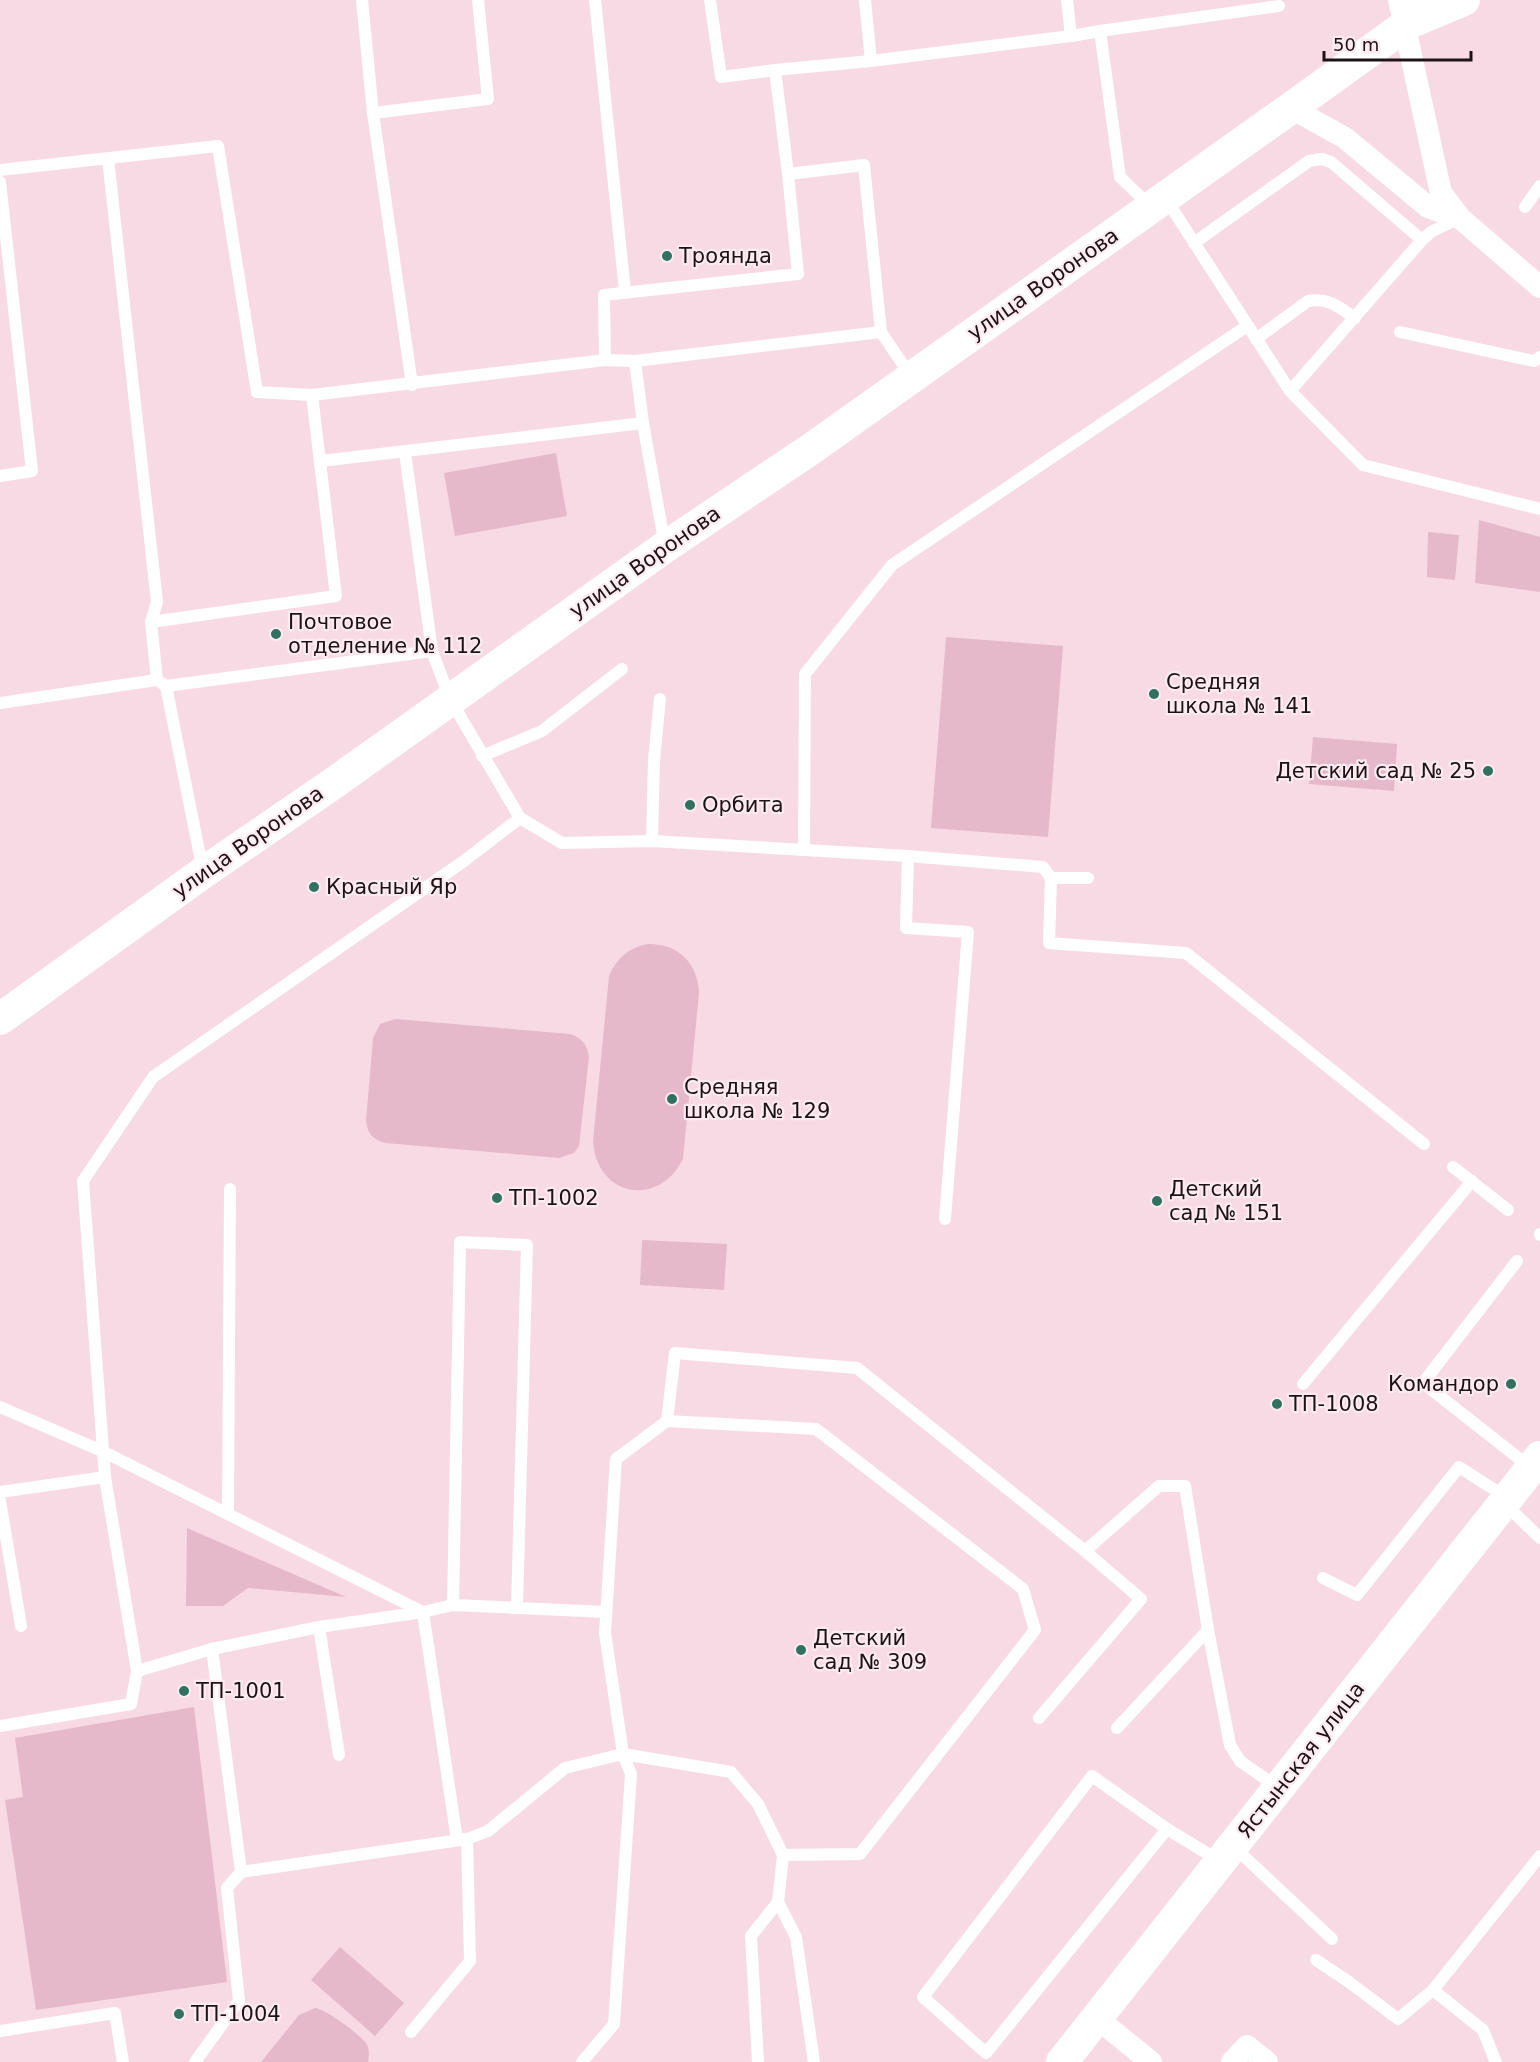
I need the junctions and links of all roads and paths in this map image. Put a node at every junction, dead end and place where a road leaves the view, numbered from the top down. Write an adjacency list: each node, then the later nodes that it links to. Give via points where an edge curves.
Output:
1 (362, 0): 16 (lane)
2 (478, 0): 16 (lane, via 488,99)
3 (595, 0): 28 (lane)
4 (710, 0): 14 (lane, via 721,77)
5 (865, 0): 13 (lane)
6 (1067, 0): 12 (lane)
7 (1427, 0): 10 (main road, улица Воронова)
8 (1464, 0): 10 (main road, улица Воронова)
9 (1279, 6): 11 (lane)
10 (1403, 17): 15 (main road, улица Воронова); 24 (street, via 1441,193)
11 (1100, 32): 12 (lane); 22 (lane, via 1120,177)
12 (1071, 36): 13 (lane)
13 (871, 61): 14 (lane)
14 (775, 70): 19 (lane)
15 (1292, 108): 22 (main road, улица Воронова); 24 (street, via 1345,138 1428,207)
16 (373, 113): 38 (lane)
17 (108, 159): 18 (lane); 40 (lane, via 218,146 257,392); 47 (lane, via 157,602)
18 (0, 170)
19 (788, 174): 28 (lane, via 798,274); 31 (lane, via 864,165)
20 (0, 182): 44 (lane, via 32,471)
21 (1540, 186): 23 (lane)
22 (1158, 202): 26 (lane); 37 (main road, улица Воронова)
23 (1525, 207)
24 (1460, 218): 25 (lane); 27 (street)
25 (1422, 240): 26 (lane, via 1331,162 1318,159 1309,161); 29 (lane)
26 (1194, 243): 30 (lane)
27 (1540, 287)
28 (625, 292): 35 (lane, via 604,295)
29 (1355, 318): 33 (lane, via 1329,301 1317,299 1308,301); 39 (lane)
30 (1247, 326): 33 (lane); 57 (lane, via 892,565 805,674)
31 (882, 332): 36 (lane); 37 (lane)
32 (1400, 332): 34 (lane, via 1533,361)
33 (1256, 339): 39 (lane)
34 (1540, 357)
35 (605, 360): 36 (lane); 38 (lane)
36 (635, 361): 41 (lane)
37 (912, 378): 46 (main road, улица Воронова)
38 (412, 385): 40 (lane)
39 (1290, 391): 45 (lane, via 1363,465)
40 (312, 395): 43 (lane)
41 (643, 423): 42 (lane); 46 (lane)
42 (405, 452): 43 (lane); 48 (lane)
43 (321, 461): 47 (lane, via 336,596)
44 (0, 476)
45 (1540, 509)
46 (665, 547): 51 (main road, улица Воронова)
47 (151, 622): 50 (lane)
48 (432, 651): 50 (lane); 51 (lane)
49 (622, 669): 54 (lane, via 542,731)
50 (161, 683): 53 (lane); 59 (lane)
51 (450, 699): 54 (lane); 59 (main road, улица Воронова)
52 (660, 699): 56 (lane)
53 (0, 703)
54 (482, 756): 55 (lane)
55 (520, 818): 56 (lane, via 562,843); 73 (lane, via 153,1077 83,1181)
56 (652, 842): 57 (lane)
57 (804, 850): 58 (lane)
58 (908, 856): 60 (lane, via 1043,867); 68 (lane, via 906,928 968,933)
59 (204, 872): 62 (main road, улица Воронова)
60 (1051, 878): 61 (lane); 63 (lane, via 1049,943 1186,953)
61 (1088, 878)
62 (0, 1018)
63 (1424, 1144)
64 (1453, 1167): 65 (lane)
65 (1472, 1180): 67 (lane); 70 (lane)
66 (230, 1189): 79 (lane)
67 (1508, 1210)
68 (945, 1219)
69 (1517, 1261): 74 (lane, via 1423,1383)
70 (1303, 1384)
71 (0, 1407): 73 (lane)
72 (667, 1421): 81 (lane, via 675,1353 857,1368); 86 (lane, via 616,1459); 101 (lane, via 816,1429 1023,1589 1035,1630 860,1854)
73 (102, 1451): 75 (lane); 79 (lane)
74 (1535, 1463): 77 (main road, Ястынская улица)
75 (105, 1477): 76 (lane); 91 (lane)
76 (0, 1492)
77 (1505, 1500): 80 (lane); 82 (lane, via 1460,1467 1357,1595); 97 (main road, Ястынская улица)
78 (0, 1501): 87 (lane)
79 (228, 1514): 85 (lane)
80 (1540, 1538)
81 (1085, 1551): 89 (lane, via 1159,1486 1185,1486); 92 (lane, via 1141,1599)
82 (1323, 1578)
83 (453, 1605): 84 (lane); 84 (lane, via 460,1242 527,1245); 85 (lane)
84 (517, 1608): 86 (lane)
85 (423, 1612): 88 (lane); 99 (lane)
86 (606, 1612): 95 (lane, via 605,1633)
87 (21, 1626)
88 (319, 1627): 90 (lane); 96 (lane)
89 (1208, 1630): 94 (lane); 97 (lane, via 1230,1745 1240,1761)
90 (212, 1649): 91 (lane); 103 (lane)
91 (137, 1671): 93 (lane, via 131,1704)
92 (1040, 1718)
93 (0, 1725)
94 (1117, 1728)
95 (623, 1754): 99 (lane, via 565,1768 488,1831); 101 (lane, via 731,1772 758,1804); 114 (lane, via 632,1774 614,2024)
96 (339, 1755)
97 (1279, 1789): 100 (main road, Ястынская улица)
98 (1167, 1829): 100 (lane); 111 (lane); 111 (lane, via 1092,1776 922,1997)
99 (462, 1840): 103 (lane); 110 (lane, via 470,1961)
100 (1227, 1854): 105 (lane); 108 (main road, Ястынская улица)
101 (783, 1855): 104 (lane)
102 (1540, 1856): 107 (lane)
103 (241, 1872): 113 (lane, via 227,1888 239,2001)
104 (778, 1902): 115 (lane, via 751,1936); 116 (lane, via 796,1937)
105 (1332, 1939)
106 (1316, 1960): 107 (lane, via 1398,2019)
107 (1433, 1990): 121 (lane, via 1483,2030)
108 (1098, 2019): 117 (main road, Ястынская улица); 118 (street)
109 (0, 2031): 112 (lane, via 115,2013)
110 (411, 2032)
111 (982, 2058)
112 (123, 2062)
113 (195, 2062)
114 (582, 2062)
115 (758, 2062)
116 (814, 2062)
117 (1062, 2062)
118 (1151, 2062)
119 (1232, 2062): 120 (street, via 1246,2046)
120 (1267, 2062)
121 (1496, 2062)

